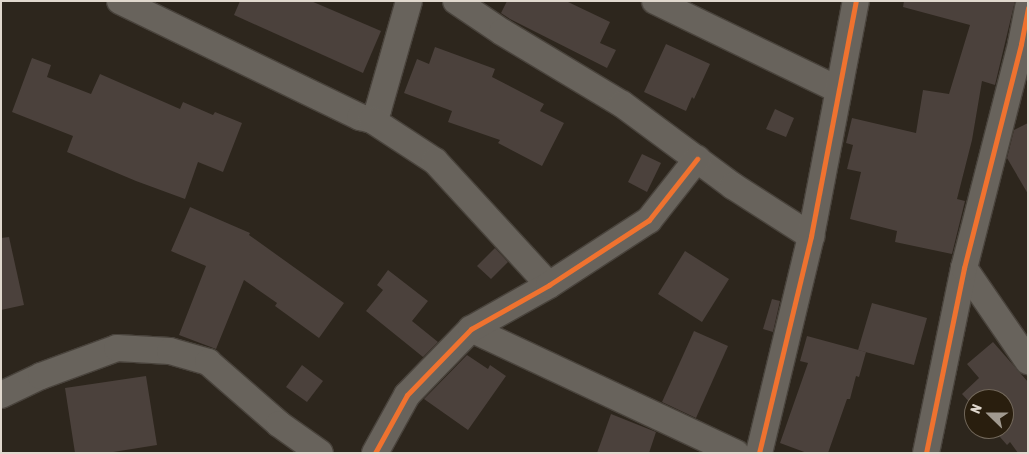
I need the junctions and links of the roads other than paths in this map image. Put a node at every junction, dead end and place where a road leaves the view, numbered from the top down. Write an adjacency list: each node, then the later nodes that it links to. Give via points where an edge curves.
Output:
1 (120, 1): 9 (street)
2 (410, 1): 9 (street, via 378,110)
3 (456, 1): 10 (street, via 622,104)
4 (655, 1): 8 (street)
5 (856, 1): 8 (street)
6 (1028, 8): 7 (street)
7 (1024, 49): 12 (street)
8 (839, 90): 11 (street)
9 (372, 120): 13 (street, via 435,161)
10 (697, 159): 11 (street); 13 (street, via 649,220)
11 (810, 236): 20 (street)
12 (964, 268): 15 (street); 21 (street)
13 (549, 285): 14 (street)
14 (471, 329): 18 (street, via 407,394); 19 (street)
15 (1028, 361)
16 (1, 395): 17 (street, via 41,376 117,348 170,351 208,362 279,424)
17 (320, 453)
18 (375, 453)
19 (736, 453)
20 (759, 453)
21 (926, 453)

